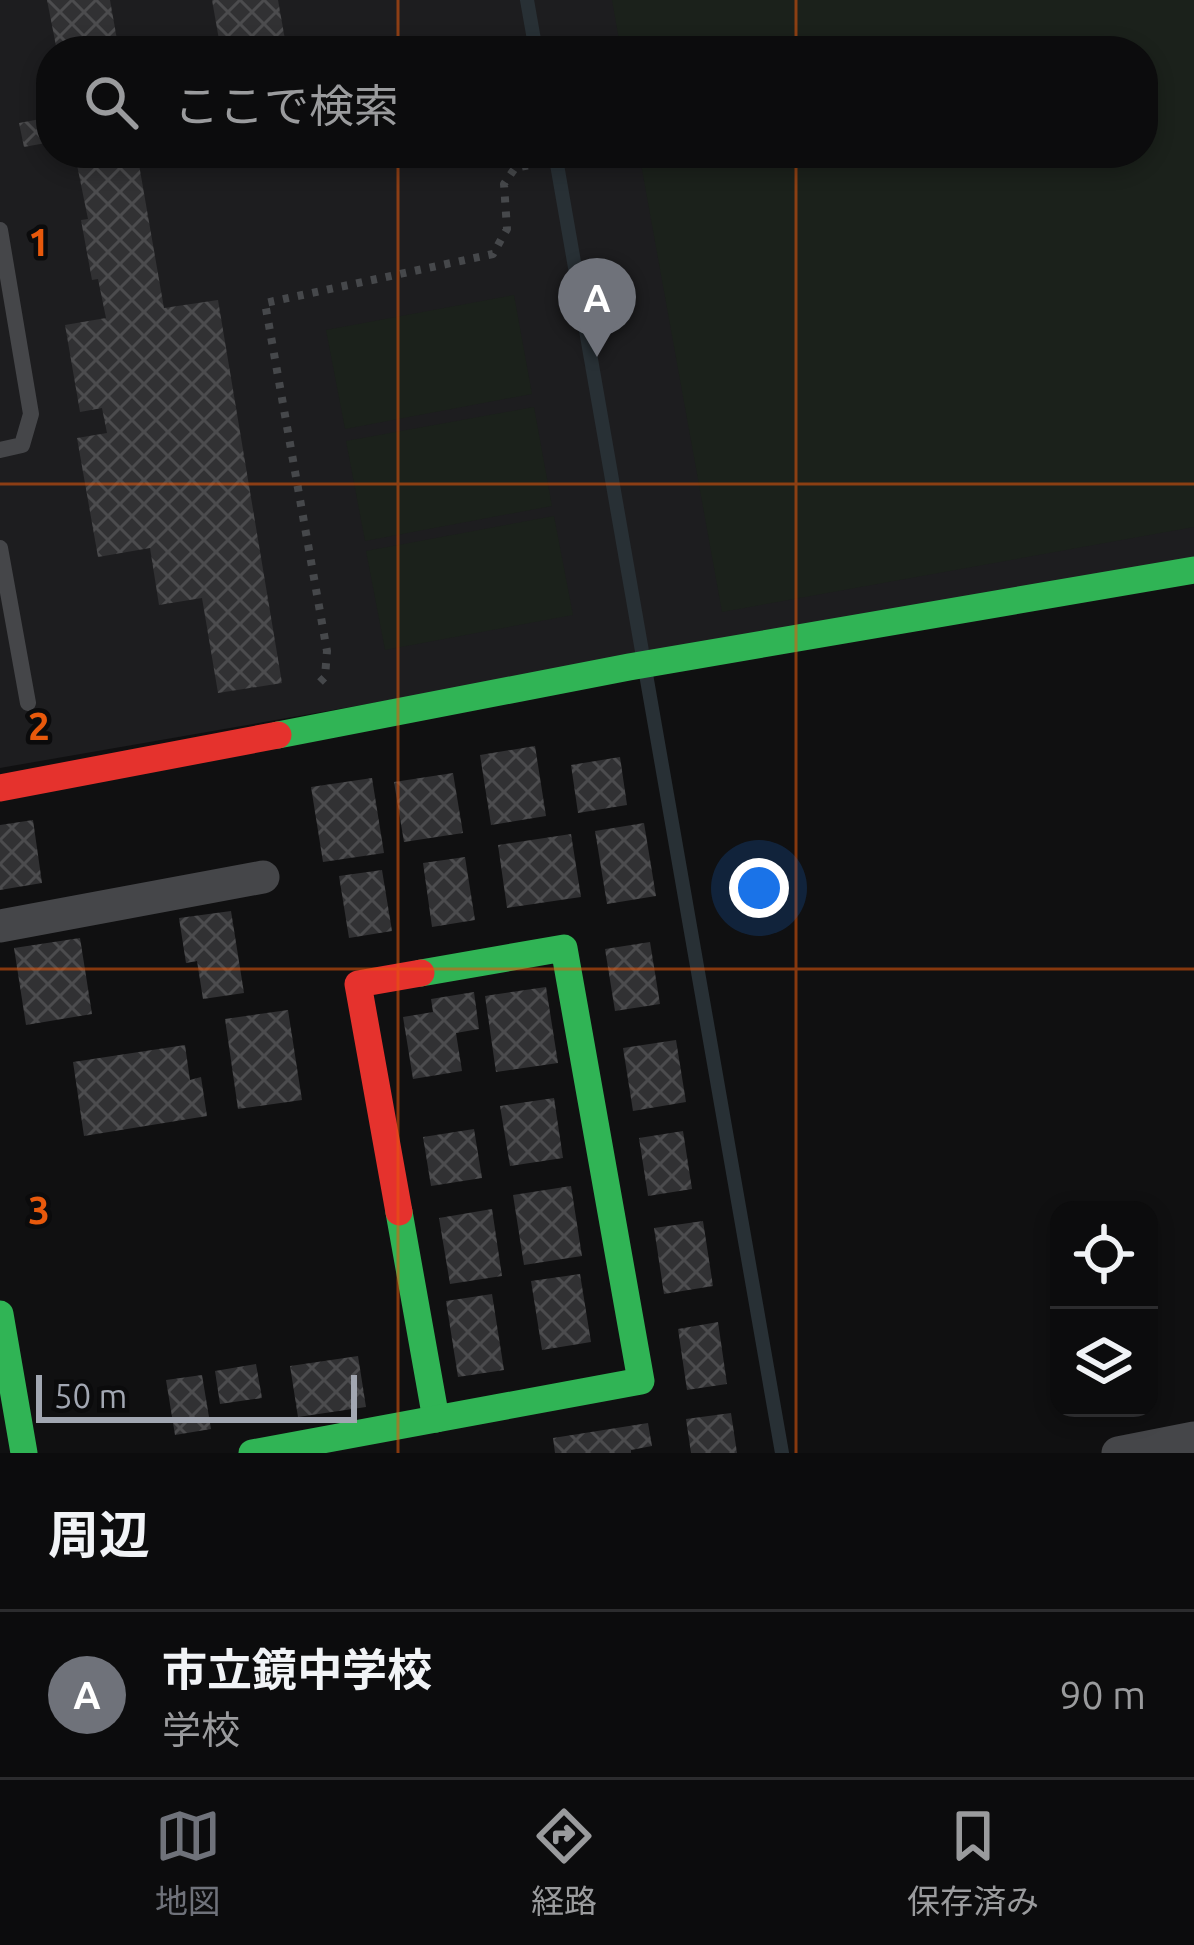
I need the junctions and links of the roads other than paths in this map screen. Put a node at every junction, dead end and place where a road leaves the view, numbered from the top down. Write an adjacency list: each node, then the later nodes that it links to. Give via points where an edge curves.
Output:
1 (0, 230): 2 (lane)
2 (6, 307): 3 (lane, via 32,414 22,445)
3 (0, 450)
4 (0, 548): 6 (lane)
5 (1194, 570): 7 (street, via 628,667)
6 (28, 703)
7 (0, 788)
8 (263, 878): 9 (street)
9 (0, 926)
10 (0, 1314): 12 (street)
11 (436, 1419): 11 (street, via 641,1381 564,948 358,984); 14 (street)
12 (14, 1436)
13 (1194, 1438): 15 (street)
14 (252, 1453)
15 (1118, 1453)

